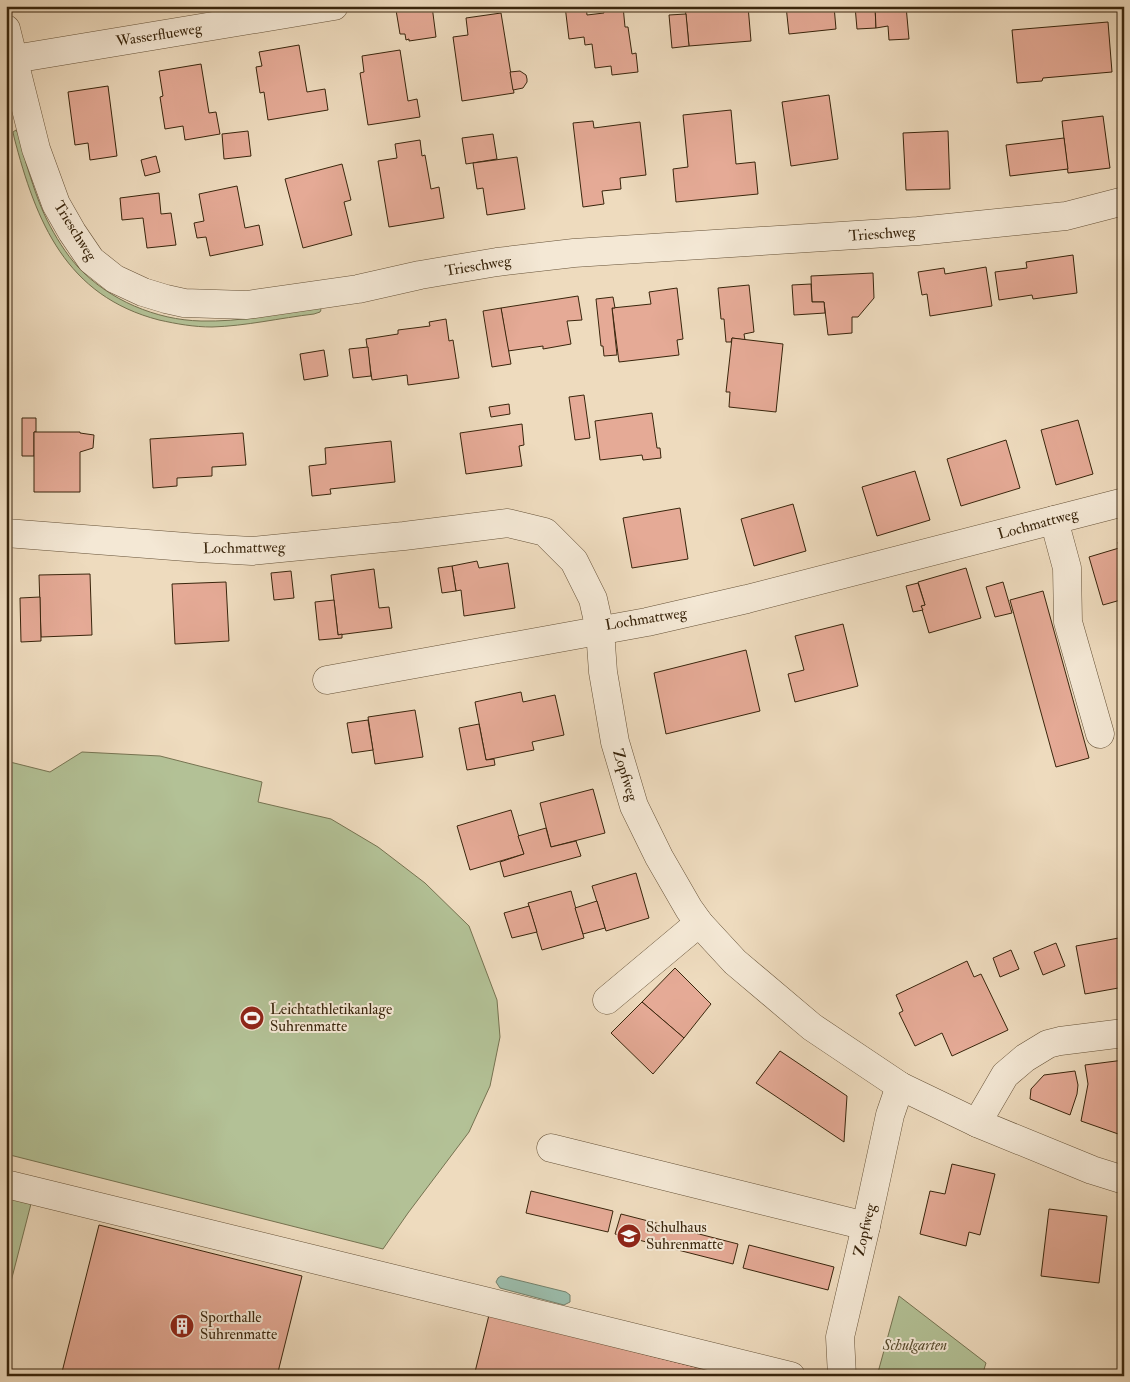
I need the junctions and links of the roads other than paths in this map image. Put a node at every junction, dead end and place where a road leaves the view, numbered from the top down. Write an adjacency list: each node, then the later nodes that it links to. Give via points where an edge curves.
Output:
1 (334, 6): 2 (street, Wasserflueweg)
2 (9, 43): 3 (street, Trieschweg, via 36,149 56,204 91,260 115,279 143,292 184,303 247,305 358,289 497,262 574,253 918,232 1066,216)
3 (1124, 201)
4 (1124, 502): 5 (street, Lochmattweg)
5 (1054, 520): 7 (street, Lochmattweg, via 748,600); 9 (street, via 1067,568 1068,622)
6 (6, 533): 7 (street, Lochmattweg, via 252,551 508,523 545,532 574,561 593,599)
7 (600, 630): 8 (street); 10 (street, Zopfweg, via 602,672 615,742 634,806)
8 (327, 680)
9 (1100, 734)
10 (699, 923): 11 (street); 13 (street, Zopfweg, via 735,962 812,1028)
11 (607, 1000)
12 (1124, 1033): 14 (street, via 1048,1044 1025,1058 1004,1075)
13 (900, 1086): 14 (street, Zopfweg); 18 (street, Zopfweg, via 890,1115)
14 (977, 1123): 16 (street, Zopfweg)
15 (550, 1148): 18 (street)
16 (1124, 1180)
17 (6, 1184): 19 (street)
18 (866, 1226): 20 (street, Zopfweg, via 840,1337)
19 (791, 1376)
20 (842, 1376)

